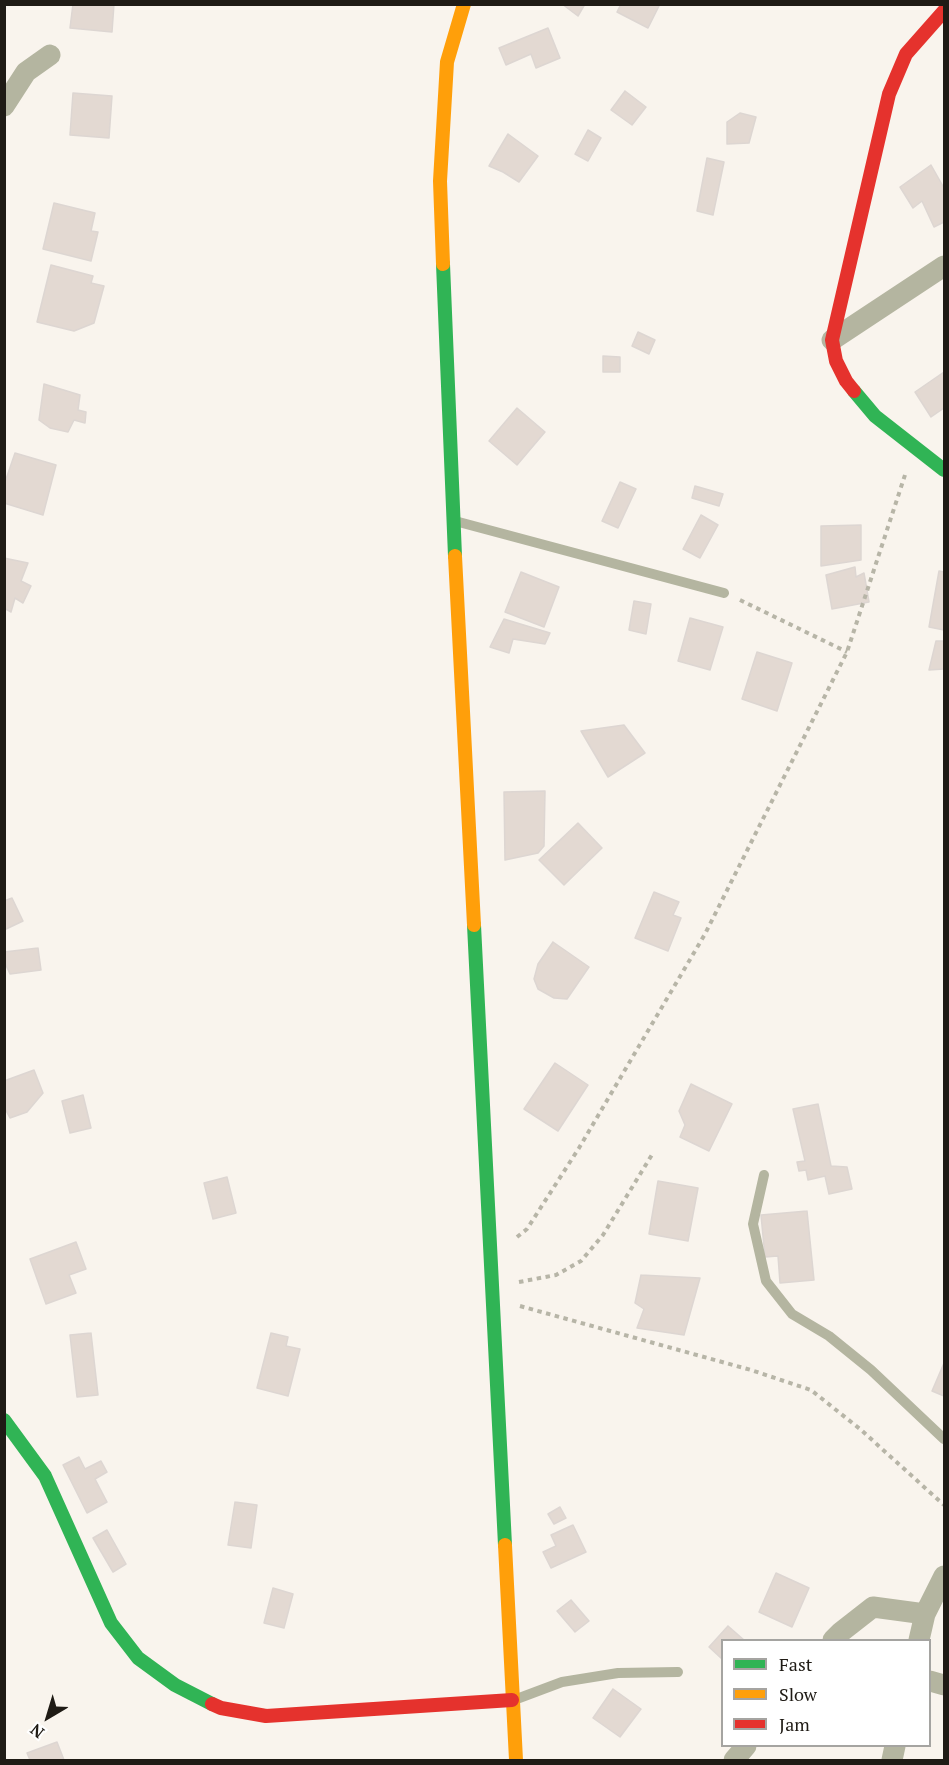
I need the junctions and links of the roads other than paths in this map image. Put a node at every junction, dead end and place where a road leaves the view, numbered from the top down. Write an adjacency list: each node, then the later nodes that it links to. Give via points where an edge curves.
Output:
1 (464, 4): 8 (street, via 447,62 440,181)
2 (945, 11): 6 (street, via 906,54 889,94)
3 (50, 55): 4 (street, via 26,72)
4 (4, 106)
5 (945, 266): 6 (street)
6 (832, 340): 7 (street, via 836,361 846,381 875,416)
7 (945, 470)
8 (453, 521): 9 (lane); 18 (street)
9 (724, 593)
10 (764, 1175): 12 (lane, via 753,1224 766,1281 792,1314 829,1336 871,1370)
11 (4, 1420): 18 (street, via 45,1476 111,1623 138,1658 175,1685 221,1708 266,1716)
12 (945, 1439)
13 (945, 1576): 14 (street)
14 (925, 1614): 15 (street, via 873,1607); 16 (street)
15 (835, 1639)
16 (919, 1639)
17 (678, 1672): 18 (lane, via 607,1674 562,1682)
18 (512, 1700): 20 (street)
19 (745, 1747): 21 (street)
20 (516, 1761)
21 (734, 1761)

